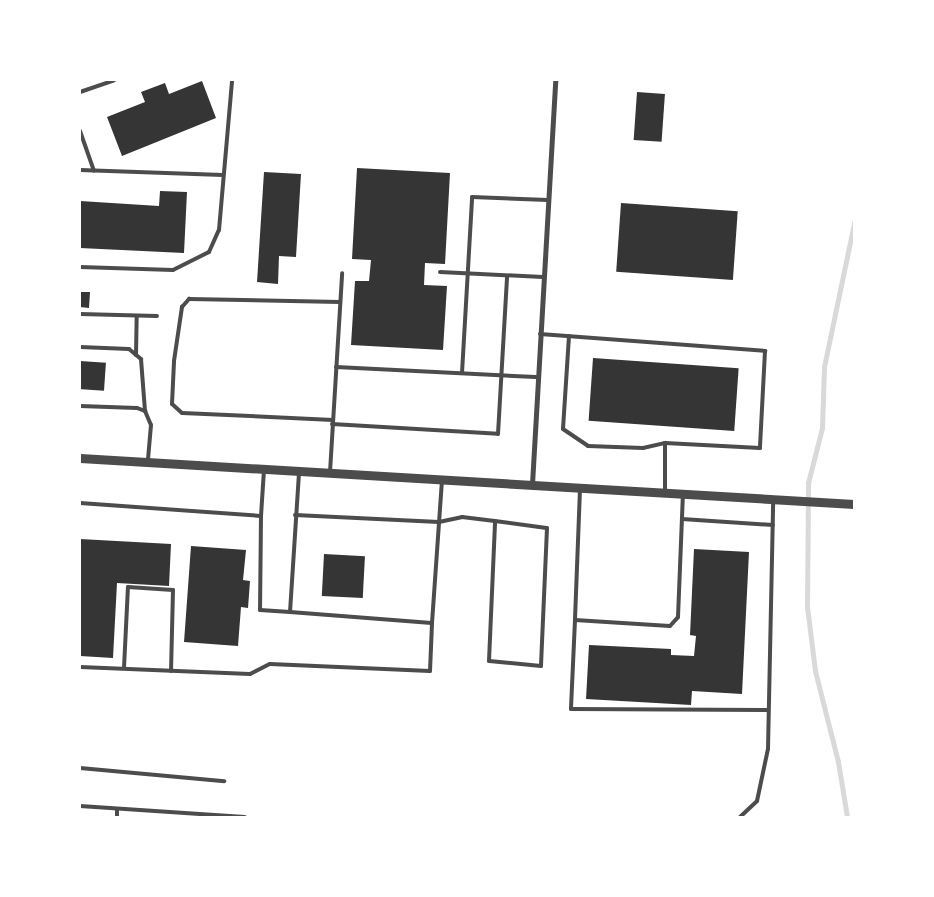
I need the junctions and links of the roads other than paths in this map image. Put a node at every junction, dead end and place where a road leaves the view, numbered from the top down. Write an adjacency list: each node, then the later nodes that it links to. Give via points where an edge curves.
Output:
1 (114, 80): 4 (lane)
2 (232, 80): 8 (lane)
3 (555, 80): 9 (street)
4 (80, 92)
5 (80, 130): 7 (lane)
6 (80, 170): 7 (lane)
7 (94, 171): 8 (lane)
8 (223, 175): 10 (lane, via 219,230 209,252 173,270)
9 (548, 200): 13 (lane, via 472,197); 15 (street)
10 (80, 267)
11 (440, 272): 13 (lane)
12 (342, 273): 16 (lane)
13 (467, 273): 14 (lane); 25 (lane)
14 (507, 276): 15 (lane); 26 (lane)
15 (543, 277): 20 (street)
16 (340, 302): 24 (lane); 30 (lane, via 189,300 182,307 174,361 172,404 182,413)
17 (80, 314): 18 (lane)
18 (137, 316): 19 (lane); 23 (lane)
19 (157, 316)
20 (539, 334): 21 (lane); 27 (street)
21 (569, 336): 31 (lane, via 563,429 588,446 643,448); 31 (lane, via 765,351 760,448)
22 (80, 347): 23 (lane, via 129,349)
23 (136, 355): 29 (lane, via 141,359)
24 (336, 367): 25 (lane); 30 (lane)
25 (462, 373): 26 (lane)
26 (501, 376): 27 (lane); 30 (lane, via 498,434)
27 (536, 377): 38 (street)
28 (80, 406): 29 (lane)
29 (145, 411): 33 (lane, via 151,425)
30 (332, 422): 36 (lane)
31 (665, 443): 40 (lane)
32 (80, 458): 33 (street)
33 (148, 462): 34 (street)
34 (264, 470): 35 (street); 46 (lane)
35 (299, 473): 36 (street); 45 (lane)
36 (330, 474): 37 (street)
37 (442, 480): 38 (street); 49 (lane)
38 (532, 484): 39 (street)
39 (580, 486): 40 (street); 52 (lane)
40 (665, 491): 41 (street)
41 (683, 492): 42 (street); 47 (lane)
42 (774, 499): 44 (street); 50 (lane)
43 (80, 503): 46 (lane)
44 (854, 504)
45 (295, 515): 49 (lane); 51 (lane)
46 (261, 516): 51 (lane, via 260,610)
47 (682, 519): 50 (lane); 52 (lane, via 678,617 670,626)
48 (495, 521): 48 (lane, via 547,528 541,666 489,662); 49 (lane, via 462,517)
49 (439, 522): 53 (lane)
50 (773, 525): 57 (lane)
51 (290, 612): 53 (lane)
52 (575, 620): 57 (lane, via 571,709)
53 (432, 623): 56 (lane, via 430,671 270,664 250,674)
54 (80, 666): 55 (lane)
55 (124, 668): 56 (lane); 56 (lane, via 128,587 172,590)
56 (171, 671)
57 (768, 710): 64 (lane, via 768,749 757,801)
58 (80, 768): 59 (lane)
59 (224, 781)
60 (80, 806): 61 (lane)
61 (117, 809): 62 (lane); 63 (lane)
62 (116, 817)
63 (245, 817)
64 (740, 817)

